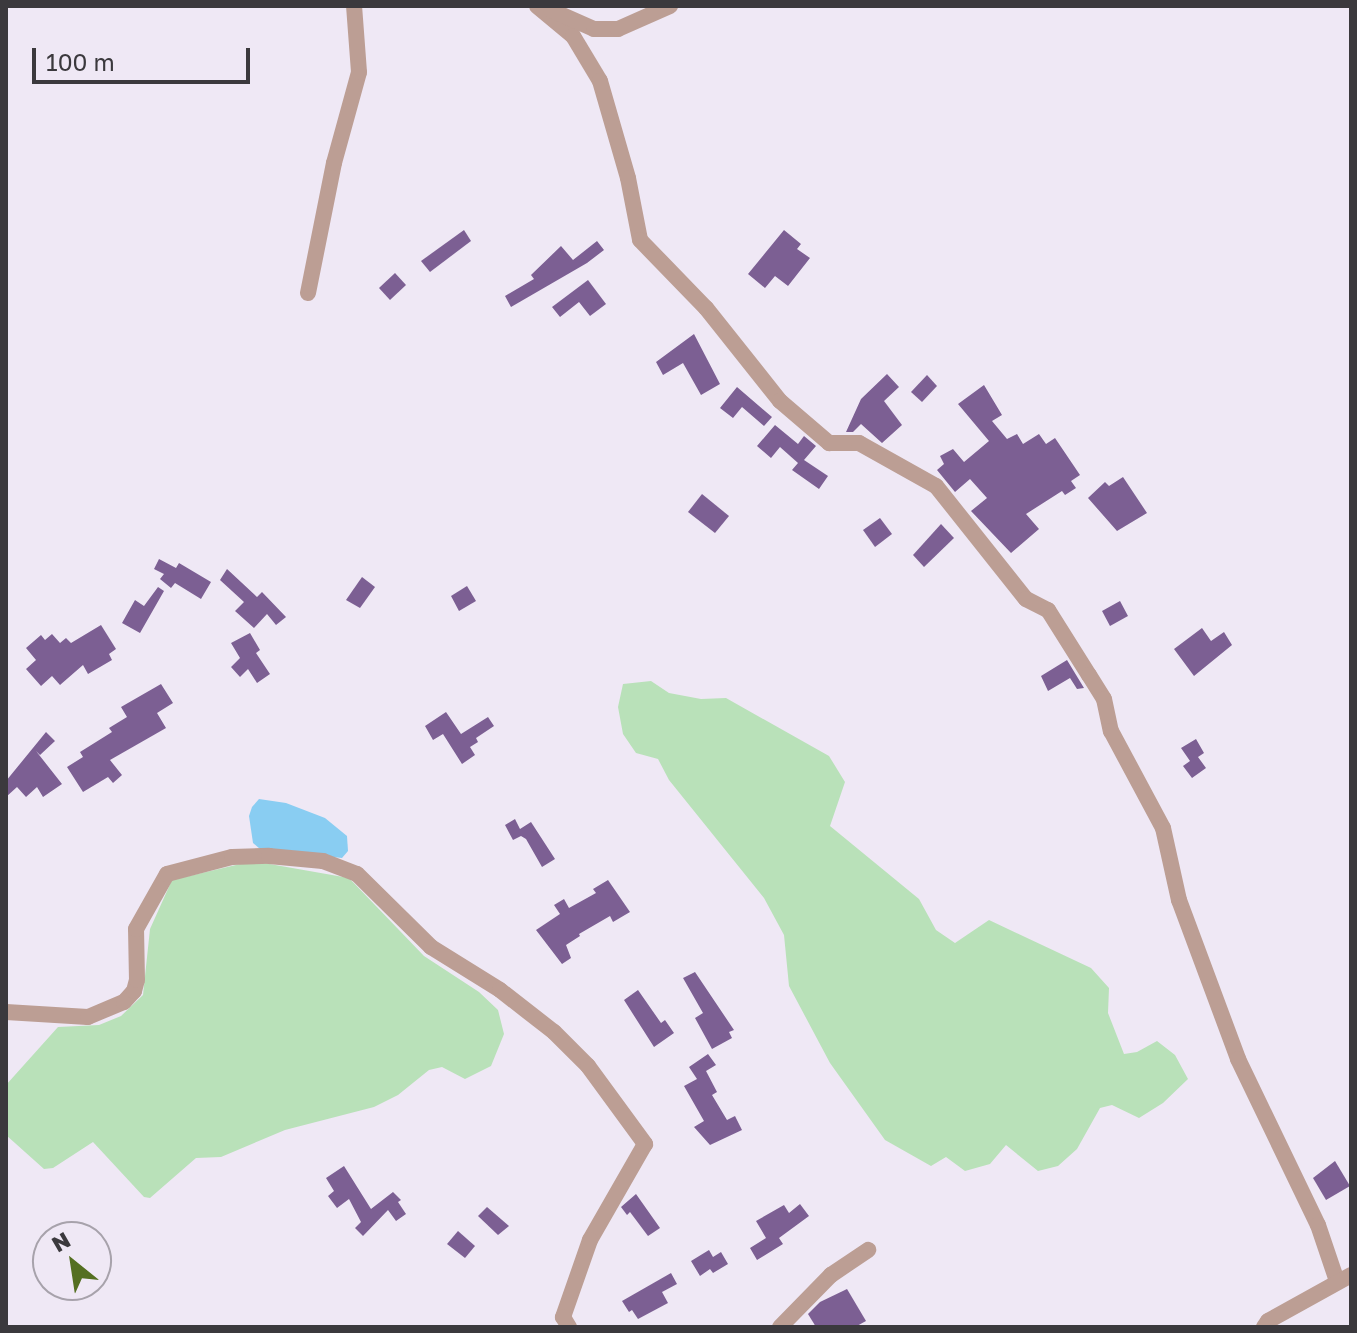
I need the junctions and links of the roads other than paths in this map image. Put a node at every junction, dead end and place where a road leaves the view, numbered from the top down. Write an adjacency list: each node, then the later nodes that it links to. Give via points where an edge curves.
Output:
1 (354, 6): 4 (street, via 359,72)
2 (539, 6): 3 (street, via 594,29 618,29); 7 (street, via 573,36 600,81 640,240 706,308 780,401 829,443 859,443 936,486 1026,599 1048,610 1104,699 1111,731 1163,828 1179,900 1238,1059)
3 (670, 6)
4 (308, 293)
5 (6, 1012): 8 (street, via 88,1017 124,1002 137,980 136,929 167,874 232,857 269,856 323,861 357,874 431,947 554,1032 588,1066 645,1144 590,1240 563,1317)
6 (868, 1250): 9 (street, via 831,1275)
7 (1344, 1278): 10 (street)
8 (569, 1327)
9 (780, 1327)
10 (1264, 1327)

